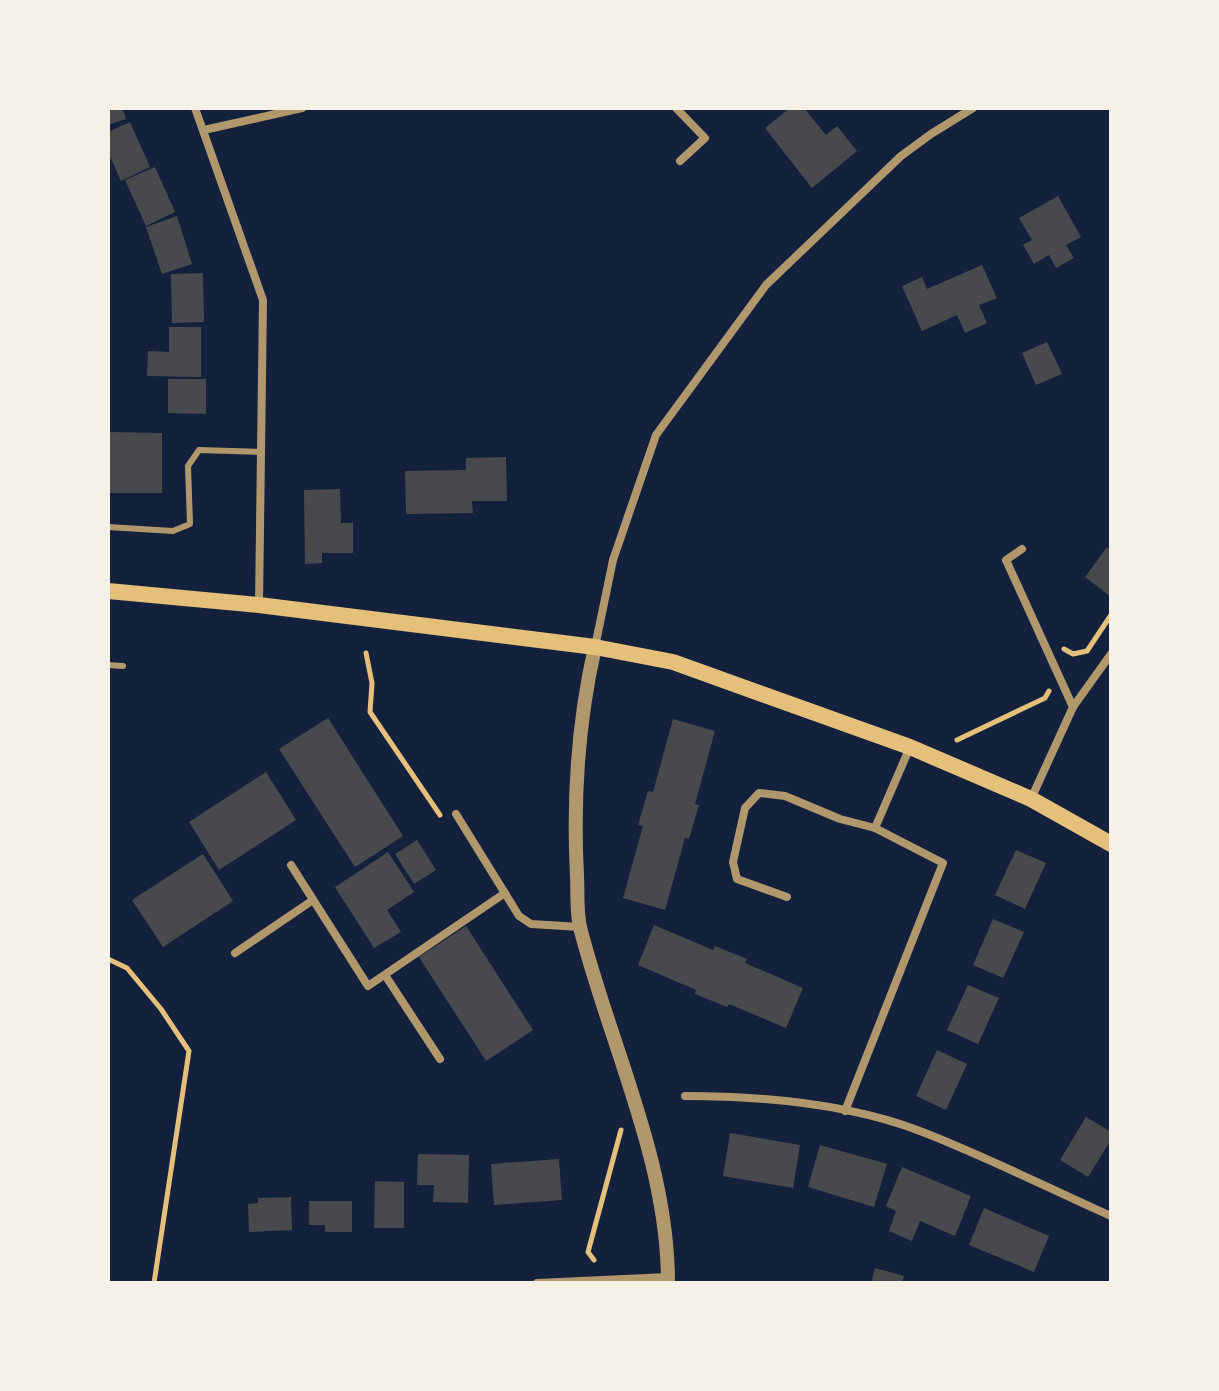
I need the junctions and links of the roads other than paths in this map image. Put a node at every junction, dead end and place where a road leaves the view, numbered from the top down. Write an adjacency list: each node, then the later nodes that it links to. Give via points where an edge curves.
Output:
1 (195, 108): 5 (street)
2 (302, 108): 5 (street)
3 (676, 108): 6 (street, via 705,138)
4 (973, 108): 12 (street, via 901,156 766,285 656,435 613,560)
5 (204, 130): 7 (street, via 263,300)
6 (680, 161)
7 (262, 452): 8 (lane, via 199,450 188,466 190,524 173,531); 11 (street)
8 (108, 527)
9 (1022, 549): 16 (street, via 1006,560)
10 (108, 591): 11 (main road)
11 (259, 605): 12 (main road)
12 (595, 647): 17 (main road, via 673,662); 26 (street, via 585,693 574,822)
13 (1111, 654): 16 (street)
14 (108, 665): 15 (lane)
15 (123, 666)
16 (1073, 707): 18 (street)
17 (910, 747): 18 (main road); 20 (street)
18 (1031, 799): 21 (main road)
19 (456, 814): 23 (street)
20 (875, 828): 24 (street, via 785,796 759,793 745,808 733,862 737,879); 31 (street, via 943,863)
21 (1111, 844)
22 (291, 865): 25 (street)
23 (505, 893): 26 (street, via 519,916 531,924); 28 (street)
24 (787, 897)
25 (313, 900): 27 (street); 28 (street, via 368,986)
26 (580, 927): 33 (street, via 662,1204)
27 (235, 953)
28 (385, 975): 29 (street)
29 (440, 1059)
30 (685, 1096): 31 (street, via 743,1096)
31 (845, 1111): 32 (street, via 918,1131)
32 (1111, 1216)
33 (668, 1280): 34 (street)
34 (537, 1283)

